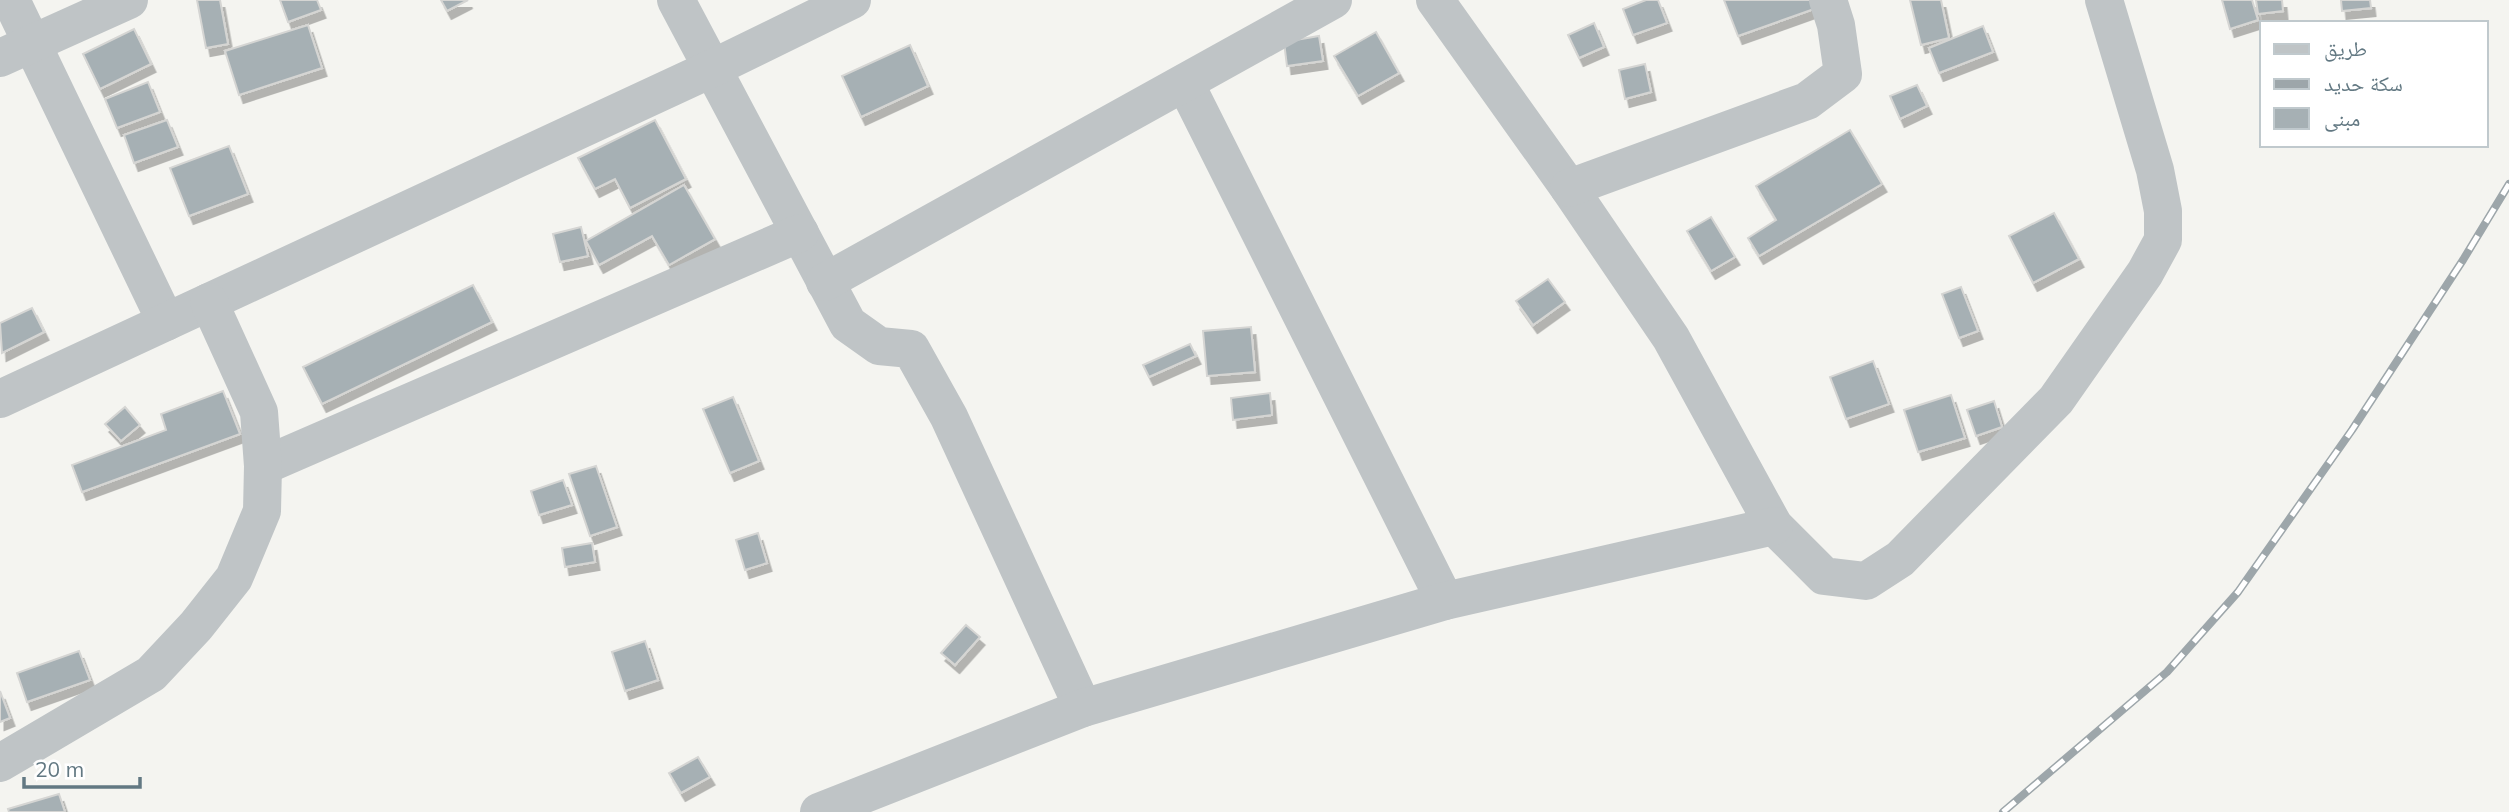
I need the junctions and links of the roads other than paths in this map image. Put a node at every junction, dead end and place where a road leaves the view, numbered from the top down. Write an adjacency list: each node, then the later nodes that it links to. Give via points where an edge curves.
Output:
1 (11, 0): 9 (street)
2 (128, 0): 9 (street)
3 (676, 0): 10 (street)
4 (852, 0): 10 (street)
5 (1333, 0): 11 (street)
6 (1435, 0): 12 (street)
7 (1828, 0): 12 (street, via 1843,74 1807,102)
8 (2104, 0): 19 (street, via 2163,211 2163,240 2145,273 2056,400 1900,559 1866,581 1824,576)
9 (17, 51): 16 (street)
10 (713, 68): 13 (street); 15 (street)
11 (1185, 83): 14 (street); 20 (street)
12 (1569, 188): 19 (street, via 1671,338)
13 (800, 233): 14 (street); 18 (street)
14 (825, 282): 21 (street, via 848,324 879,346 911,349 949,417)
15 (209, 302): 16 (street); 18 (street, via 259,412)
16 (166, 322): 17 (street)
17 (0, 399)
18 (263, 466): 22 (street, via 262,511 234,578 197,626 151,674)
19 (1774, 526): 20 (street)
20 (1445, 601): 21 (street)
21 (1083, 708): 23 (street)
22 (0, 763)
23 (820, 812)

